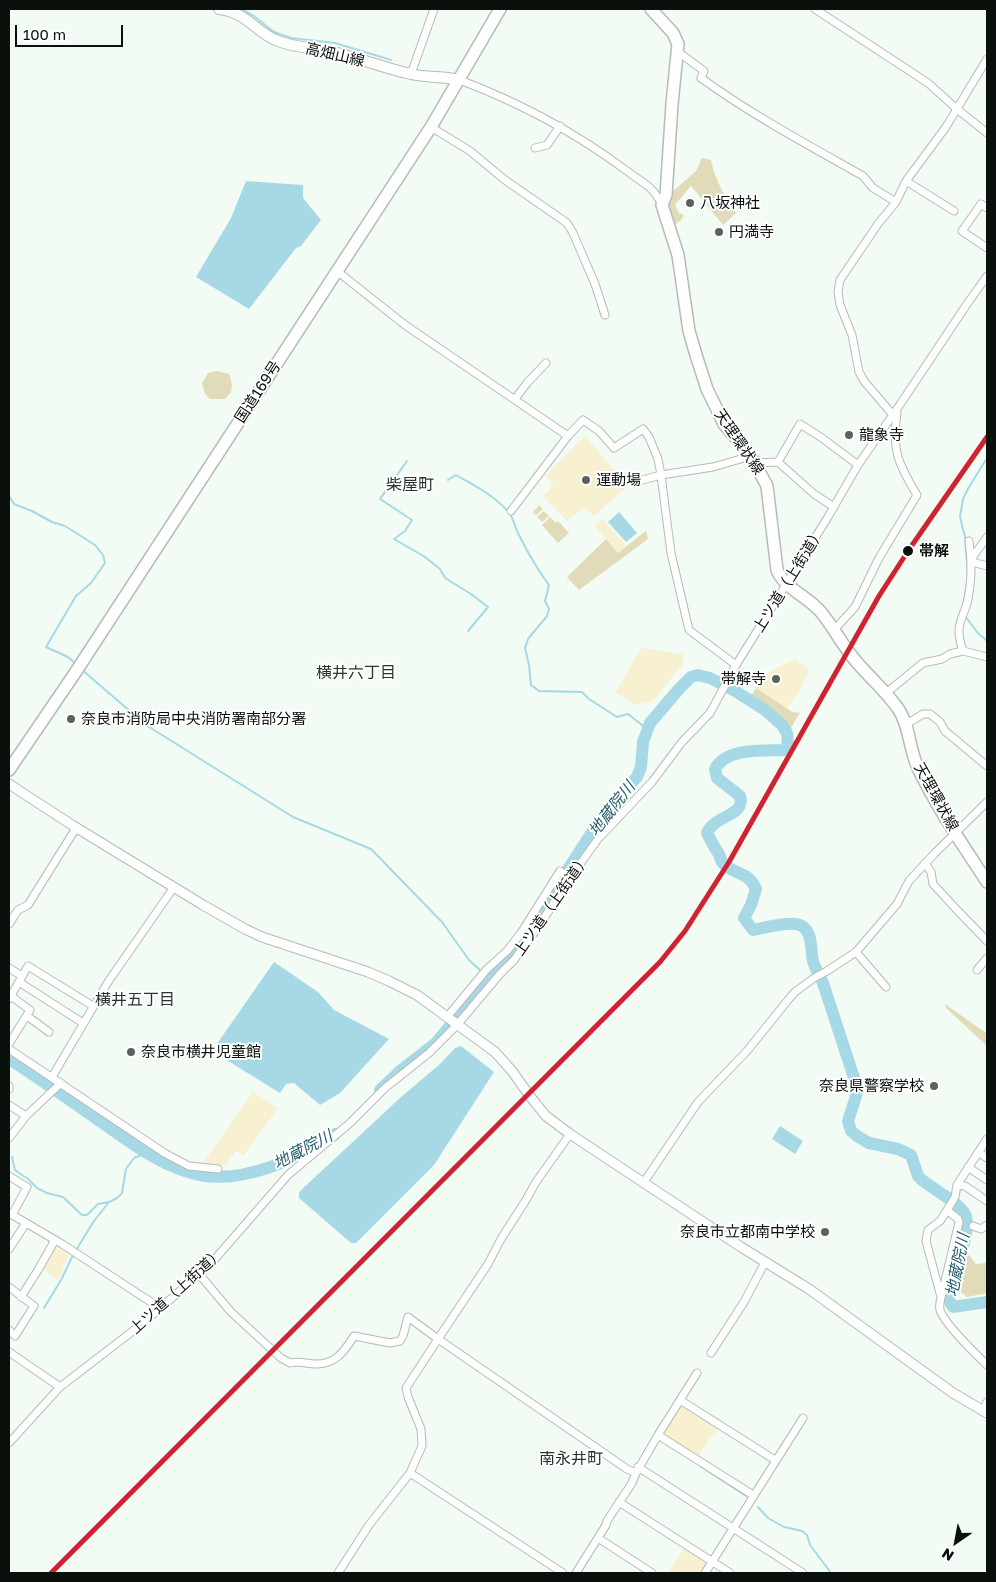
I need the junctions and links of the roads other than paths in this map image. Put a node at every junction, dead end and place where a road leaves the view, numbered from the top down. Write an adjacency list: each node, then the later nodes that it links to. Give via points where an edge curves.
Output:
1 (219, 9): 8 (main road, 高畑山線, via 236,13 276,40 341,53)
2 (434, 9): 8 (street)
3 (500, 9): 9 (main road, 国道169号)
4 (651, 9): 6 (main road, 天理環状線, via 673,33)
5 (815, 9): 10 (street, via 928,82)
6 (677, 51): 16 (street, via 704,71 701,78 727,97 863,176 873,188); 17 (main road, 天理環状線, via 666,195)
7 (987, 59): 10 (street)
8 (410, 74): 9 (main road, 高畑山線)
9 (460, 80): 11 (street); 12 (main road, 国道169号)
10 (957, 109): 13 (street); 15 (street)
11 (560, 126): 14 (street, via 547,145); 17 (street, via 652,189)
12 (431, 127): 21 (main road, 国道169号); 23 (street, via 470,151 567,223 595,284)
13 (987, 133)
14 (535, 148)
15 (906, 181): 16 (street); 19 (street)
16 (896, 202): 26 (street, via 840,280 838,292 852,335 859,372)
17 (662, 206): 28 (main road, 天理環状線, via 678,255 689,331 703,377 724,424)
18 (987, 208): 20 (street, via 981,204 962,231)
19 (954, 211)
20 (987, 248)
21 (337, 271): 25 (street, via 405,326); 47 (main road, 国道169号)
22 (987, 276): 26 (street, 上ツ道（上街道）)
23 (605, 315)
24 (546, 363): 25 (street)
25 (515, 399): 27 (street)
26 (895, 412): 30 (street, 上ツ道（上街道）); 40 (street, via 895,448 899,463 917,495 879,558 855,607)
27 (568, 436): 31 (street, via 583,420 599,431 614,448 643,429 653,445); 34 (street)
28 (753, 460): 29 (street); 31 (street); 39 (main road, 天理環状線, via 767,486 777,570)
29 (778, 462): 30 (street, via 800,424); 33 (street)
30 (858, 465): 33 (street, 上ツ道（上街道）)
31 (661, 475): 32 (street); 43 (street, via 671,553 689,630)
32 (635, 482)
33 (834, 507): 39 (street, 上ツ道（上街道）)
34 (511, 511)
35 (987, 537): 37 (street)
36 (969, 541): 37 (street)
37 (972, 560): 38 (street); 41 (street, via 972,578 958,631)
38 (987, 566)
39 (786, 584): 40 (main road, 天理環状線, via 812,603); 43 (street, 上ツ道（上街道）)
40 (834, 630): 44 (main road, 天理環状線, via 852,657)
41 (963, 652): 42 (street); 44 (street, via 923,663)
42 (987, 657)
43 (736, 665): 53 (street, 上ツ道（上街道）, via 710,713)
44 (886, 693): 45 (main road, 天理環状線, via 900,711)
45 (905, 725): 46 (street, via 923,714 930,714); 51 (main road, 天理環状線, via 916,765)
46 (987, 766)
47 (9, 770)
48 (9, 784): 50 (street)
49 (987, 802): 51 (street)
50 (76, 828): 55 (street); 56 (street, via 28,905 18,910)
51 (955, 833): 52 (street); 54 (main road, 天理環状線)
52 (925, 863): 57 (street, via 933,884); 58 (street)
53 (566, 876): 67 (street, via 560,871 521,933); 69 (street, 上ツ道（上街道）, via 526,945)
54 (987, 882)
55 (174, 887): 65 (street); 67 (street, via 262,937 390,981 417,995)
56 (9, 924)
57 (987, 941)
58 (856, 952): 63 (street); 86 (street, via 795,992 747,1051 698,1102)
59 (987, 958): 61 (street)
60 (9, 968): 62 (street)
61 (977, 970)
62 (21, 979): 64 (street); 65 (street, via 28,966); 68 (street)
63 (886, 987)
64 (10, 998): 66 (street, via 30,1010)
65 (93, 1006): 68 (street)
66 (27, 1016): 70 (street); 71 (street)
67 (447, 1017): 69 (street)
68 (83, 1023): 73 (street)
69 (457, 1025): 77 (street, via 494,1052 546,1116); 97 (street, 上ツ道（上街道）, via 346,1127 288,1175)
70 (49, 1032)
71 (9, 1044)
72 (9, 1049): 73 (street)
73 (52, 1077): 74 (street)
74 (58, 1085): 76 (street); 83 (street, via 166,1154 189,1166)
75 (9, 1105): 76 (street)
76 (26, 1116): 78 (street)
77 (570, 1134): 86 (street); 103 (street, via 536,1182 483,1272)
78 (9, 1138)
79 (987, 1139): 80 (street)
80 (978, 1152): 81 (street); 82 (street)
81 (987, 1158)
82 (968, 1167): 85 (street); 87 (street)
83 (218, 1169)
84 (9, 1176): 90 (street, via 27,1188)
85 (987, 1180)
86 (644, 1182): 110 (street, via 809,1288 954,1393)
87 (958, 1184): 88 (street); 89 (street)
88 (987, 1201)
89 (948, 1208): 100 (street, via 960,1223); 100 (street, via 940,1221 928,1230 926,1241)
90 (11, 1214): 91 (street)
91 (26, 1223): 94 (street); 95 (street)
92 (987, 1225): 93 (street, via 981,1230)
93 (973, 1226)
94 (55, 1240): 99 (street); 101 (street)
95 (9, 1249)
96 (763, 1266): 105 (street, via 744,1302)
97 (199, 1274): 101 (street, 上ツ道（上街道）); 103 (street, via 231,1312 290,1363 322,1364 335,1359 354,1336 390,1343 400,1341 408,1316)
98 (9, 1287): 99 (street)
99 (21, 1297): 102 (street, via 34,1306 15,1336)
100 (941, 1298): 106 (street, via 944,1317)
101 (160, 1308): 108 (street, 上ツ道（上街道）)
102 (9, 1330)
103 (438, 1339): 115 (street, via 627,1469); 116 (street, via 406,1388 421,1429 422,1446)
104 (9, 1352): 108 (street)
105 (710, 1353)
106 (987, 1366)
107 (697, 1374): 109 (street)
108 (60, 1387): 113 (street, 上ツ道（上街道）)
109 (680, 1400): 112 (street); 114 (street)
110 (986, 1409)
111 (803, 1418): 114 (street)
112 (658, 1434): 115 (street); 117 (street)
113 (9, 1443)
114 (775, 1460): 117 (street)
115 (637, 1470): 118 (street); 119 (street)
116 (410, 1473): 122 (street, via 369,1525); 123 (street)
117 (753, 1495): 119 (street)
118 (619, 1502): 120 (street); 121 (street)
119 (733, 1528): 121 (street); 128 (street)
120 (598, 1538): 124 (street); 125 (street)
121 (712, 1562): 126 (street); 127 (street)
122 (338, 1573)
123 (563, 1573)
124 (576, 1573)
125 (652, 1573)
126 (705, 1573)
127 (730, 1573)
128 (803, 1573)

